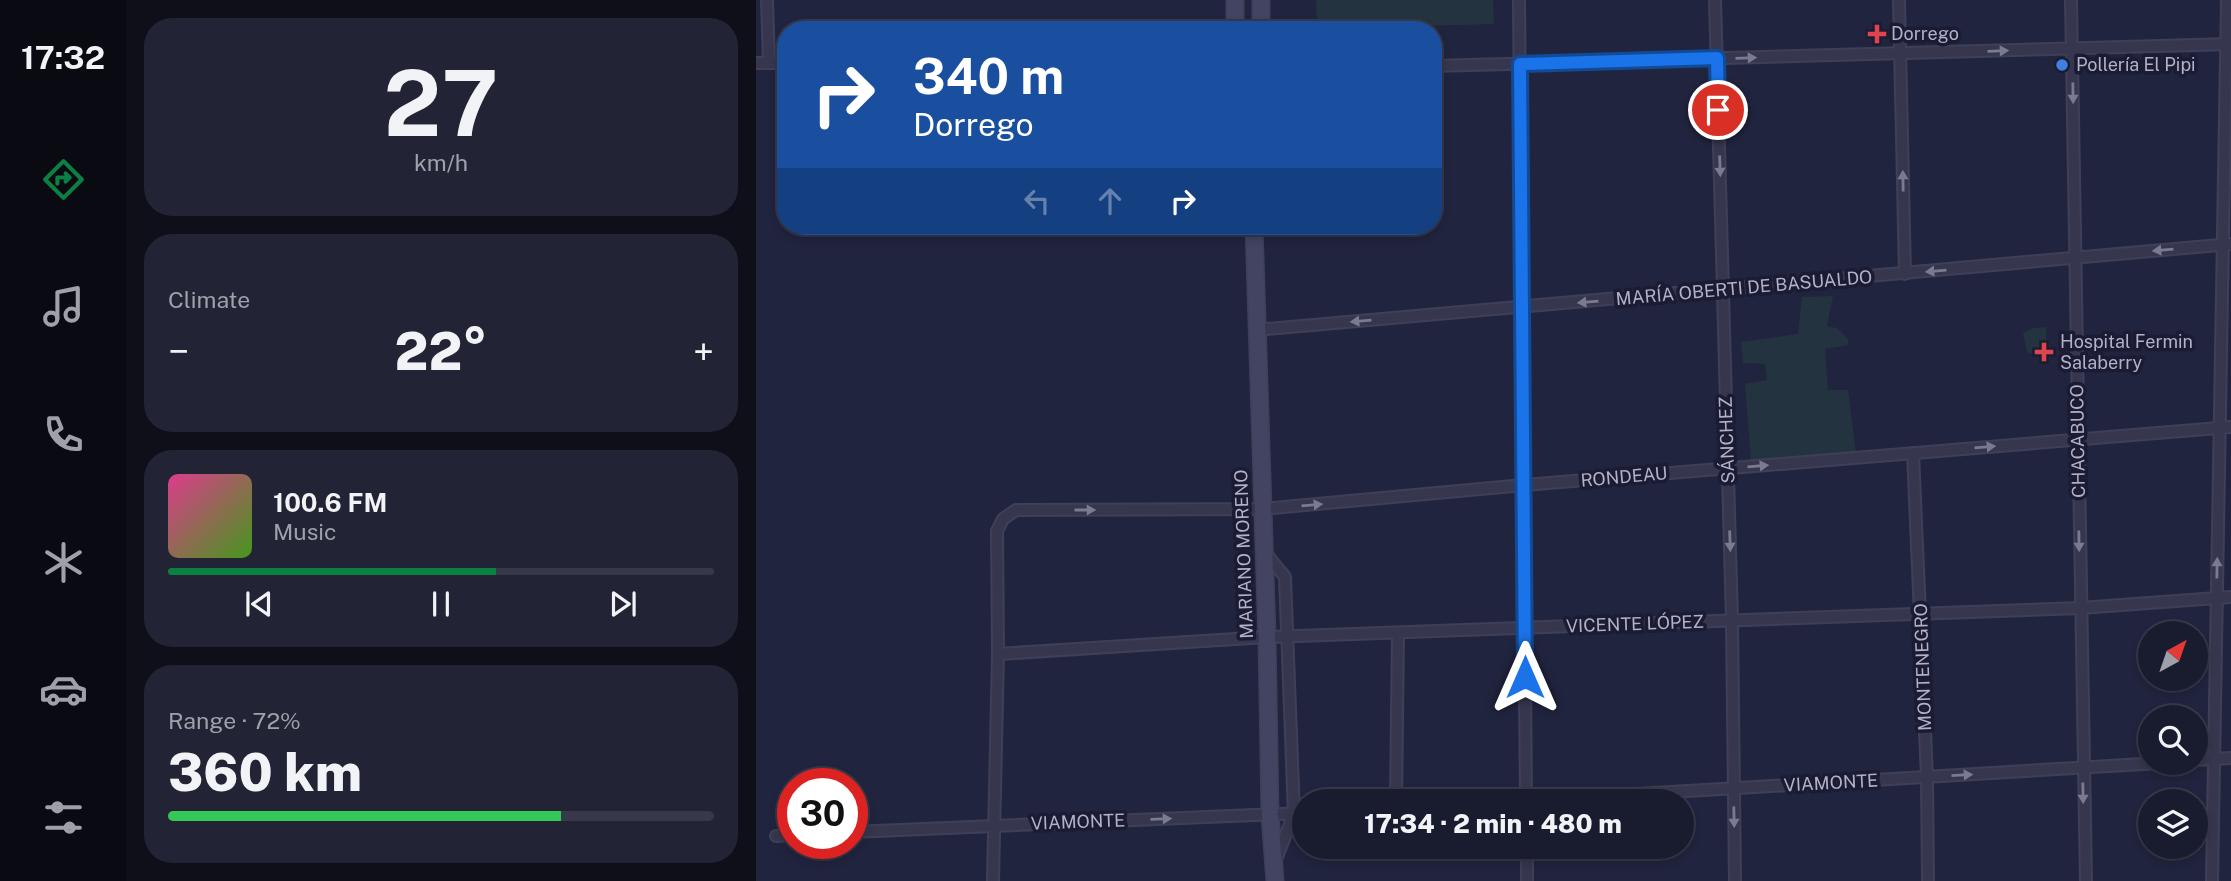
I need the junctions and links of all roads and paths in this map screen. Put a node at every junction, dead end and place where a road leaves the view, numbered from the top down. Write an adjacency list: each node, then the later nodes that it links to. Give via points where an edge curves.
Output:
1 (767, 0): 16 (street)
2 (1235, 0): 9 (main road)
3 (1261, 0): 10 (main road)
4 (1519, 0): 18 (street)
5 (1715, 0): 14 (street, SÁNCHEZ)
6 (1899, 0): 13 (street)
7 (2071, 0): 12 (street, CHACABUCO)
8 (2227, 0): 11 (street)
9 (1235, 21)
10 (1261, 21)
11 (2229, 45): 12 (street); 21 (street)
12 (2072, 49): 13 (street, one-way to 12); 22 (street, CHACABUCO, one-way to 22)
13 (1900, 54): 14 (street, one-way to 13); 23 (street, one-way to 13)
14 (1717, 58): 18 (street); 24 (street, SÁNCHEZ, one-way to 24)
15 (756, 63): 16 (street)
16 (769, 63): 17 (street)
17 (777, 63)
18 (1520, 64): 19 (street); 25 (street)
19 (1442, 66)
20 (1254, 235): 26 (main road, MARIANO MORENO)
21 (2227, 245): 22 (street, MARÍA OBERTI DE BASUALDO, one-way to 22); 27 (street)
22 (2075, 258): 23 (street, MARÍA OBERTI DE BASUALDO, one-way to 23); 28 (street, CHACABUCO)
23 (1905, 274): 24 (street, MARÍA OBERTI DE BASUALDO)
24 (1723, 290): 25 (street, MARÍA OBERTI DE BASUALDO, one-way to 25); 30 (street, SÁNCHEZ)
25 (1522, 308): 26 (street, MARÍA OBERTI DE BASUALDO, one-way to 26); 31 (street)
26 (1256, 330): 32 (main road, MARIANO MORENO)
27 (2225, 427): 28 (street, RONDEAU); 35 (street, one-way to 27)
28 (2078, 439): 29 (street, RONDEAU, one-way to 28); 36 (street, CHACABUCO, one-way to 36)
29 (1913, 453): 30 (street, RONDEAU, one-way to 29); 37 (street, MONTENEGRO)
30 (1728, 468): 31 (street, RONDEAU); 38 (street, SÁNCHEZ, one-way to 38)
31 (1524, 485): 32 (street, RONDEAU, one-way to 31); 39 (street)
32 (1262, 509): 33 (main road, MARIANO MORENO); 43 (street, RONDEAU, one-way to 32, via 997,531 1003,519 1016,510)
33 (1263, 550): 41 (street, via 1285,577); 42 (main road, MARIANO MORENO)
34 (2231, 597): 35 (street, VICENTE LÓPEZ)
35 (2216, 598): 36 (street, VICENTE LÓPEZ); 46 (street)
36 (2080, 608): 37 (street, VICENTE LÓPEZ); 48 (street, CHACABUCO)
37 (1921, 614): 38 (street, VICENTE LÓPEZ); 49 (street, MONTENEGRO)
38 (1732, 621): 39 (street, VICENTE LÓPEZ); 50 (street, SÁNCHEZ)
39 (1525, 628): 40 (street, VICENTE LÓPEZ); 53 (street)
40 (1398, 633): 41 (street, VICENTE LÓPEZ); 52 (street)
41 (1287, 636): 42 (street, VICENTE LÓPEZ); 51 (street)
42 (1267, 637): 43 (street, VICENTE LÓPEZ); 56 (main road, MARIANO MORENO)
43 (998, 654): 57 (street)
44 (2231, 758): 46 (street)
45 (2208, 759): 46 (street)
46 (2214, 759): 67 (street)
47 (2138, 764): 48 (street, VIAMONTE)
48 (2083, 768): 49 (street, VIAMONTE, one-way to 48); 66 (street, CHACABUCO, one-way to 66)
49 (1927, 777): 50 (street, VIAMONTE); 65 (street, MONTENEGRO)
50 (1734, 788): 54 (street, VIAMONTE); 64 (street, SÁNCHEZ, one-way to 64)
51 (1297, 789)
52 (1396, 789)
53 (1526, 789)
54 (1694, 790)
55 (1292, 814): 56 (street, VIAMONTE)
56 (1270, 815): 57 (street, VIAMONTE, one-way to 56); 61 (main road, MARIANO MORENO)
57 (995, 824): 58 (street, VIAMONTE); 62 (street)
58 (868, 831)
59 (1292, 831): 61 (street)
60 (1527, 859): 63 (street)
61 (1275, 873)
62 (993, 881)
63 (1527, 881)
64 (1735, 881)
65 (1928, 881)
66 (2086, 881)
67 (2212, 881)

